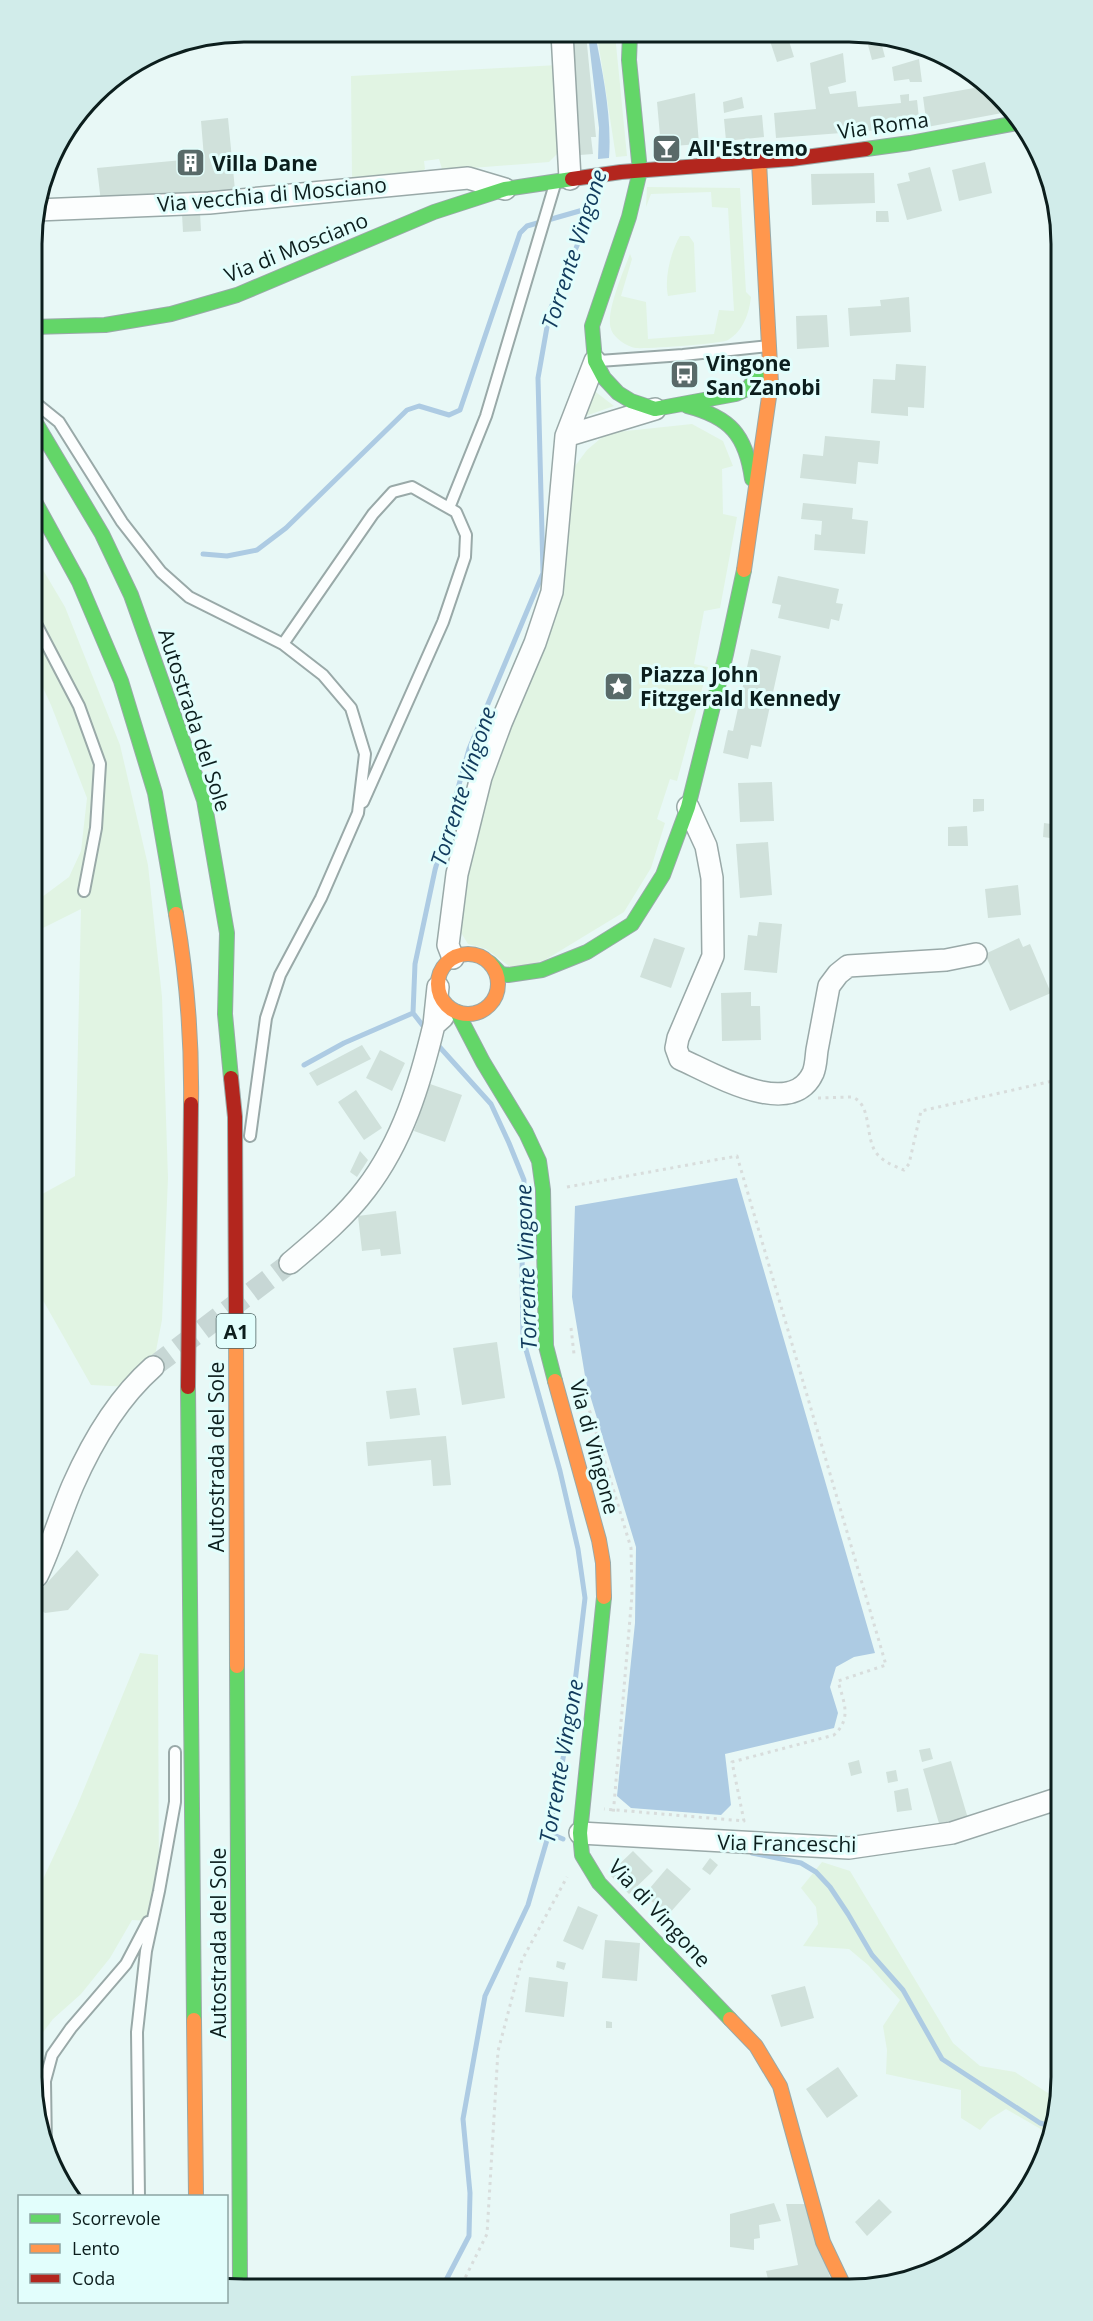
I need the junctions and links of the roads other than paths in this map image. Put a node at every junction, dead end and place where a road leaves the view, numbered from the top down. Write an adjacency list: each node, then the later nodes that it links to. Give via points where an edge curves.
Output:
1 (563, 42): 6 (street, via 569,127)
2 (630, 42): 5 (main road)
3 (1011, 124): 4 (main road, Via Roma, via 910,143)
4 (759, 162): 5 (main road, Via Roma); 10 (main road)
5 (639, 171): 6 (main road, Via Roma); 11 (main road, via 629,217 592,326)
6 (563, 180): 7 (main road, Via di Mosciano); 19 (lane, via 486,416)
7 (505, 189): 8 (street, Via vecchia di Mosciano, via 468,178 209,202); 9 (main road, Via di Mosciano, via 434,212 237,295 171,315 105,325)
8 (45, 210)
9 (42, 327)
10 (769, 346): 11 (lane); 12 (main road)
11 (595, 361): 15 (main road, via 618,393); 17 (street)
12 (770, 362): 13 (main road, via 747,389); 18 (main road, via 771,383)
13 (681, 405): 15 (main road); 18 (main road, via 705,410 734,428 749,459)
14 (42, 408): 22 (lane, via 59,422 122,522 161,572 189,597)
15 (655, 409): 17 (street)
16 (42, 432): 37 (main road, Autostrada del Sole / A1, via 102,534 130,595 204,801 227,933 225,1014 235,1117)
17 (566, 436): 27 (street, via 552,592 481,777 457,874 448,945)
18 (754, 502): 23 (main road, via 726,654)
19 (450, 508): 22 (lane, via 412,487 393,492 373,514); 24 (lane, via 456,512 466,535 465,557 443,622)
20 (42, 514): 39 (main road, Autostrada del Sole / A1, via 79,582 121,681 155,793 186,969 192,1051)
21 (42, 635): 25 (lane, via 79,706 100,764 96,828)
22 (283, 644): 24 (lane, via 323,675 351,708 365,754)
23 (688, 807): 26 (street, via 706,846 712,878 713,956 678,1038 680,1059 754,1091 769,1095 790,1093 803,1086 814,1072 829,986 848,966 946,960); 29 (main road, via 663,875 632,924 587,951)
24 (358, 813): 37 (lane, via 321,898 280,975 266,1018)
25 (84, 891)
26 (976, 954)
27 (453, 958): 28 (main road, via 472,954); 30 (main road, via 441,970)
28 (490, 963): 29 (main road, via 501,974 508,975); 31 (main road, via 498,980)
29 (542, 970): 31 (main road)
30 (438, 987): 32 (main road, via 442,1000); 33 (street)
31 (488, 1006): 32 (main road, via 475,1013); 34 (main road)
32 (455, 1011): 33 (street); 36 (main road, Via di Vingone)
33 (434, 1025): 38 (street, via 417,1089 398,1139 366,1190)
34 (485, 1025)
35 (488, 1041): 36 (main road, Via di Vingone)
36 (499, 1086): 45 (main road, Via di Vingone, via 538,1161 543,1190 546,1346 603,1563 604,1597)
37 (236, 1250): 50 (main road, Autostrada del Sole / A1)
38 (290, 1263)
39 (188, 1362): 42 (lane); 49 (main road, Autostrada del Sole / A1)
40 (153, 1366): 41 (street, via 130,1387 107,1422 74,1484)
41 (42, 1564)
42 (178, 1608)
43 (176, 1744): 46 (lane, via 175,1802)
44 (1051, 1801): 45 (street, Via Franceschi, via 952,1833 849,1848)
45 (580, 1833): 51 (main road, Via di Vingone, via 582,1856 599,1883 756,2046 780,2086 823,2242)
46 (155, 1909): 47 (lane, via 126,1964 52,2055 45,2081); 48 (lane, via 137,2032)
47 (45, 2111)
48 (139, 2195)
49 (196, 2195)
50 (240, 2279)
51 (841, 2279)

